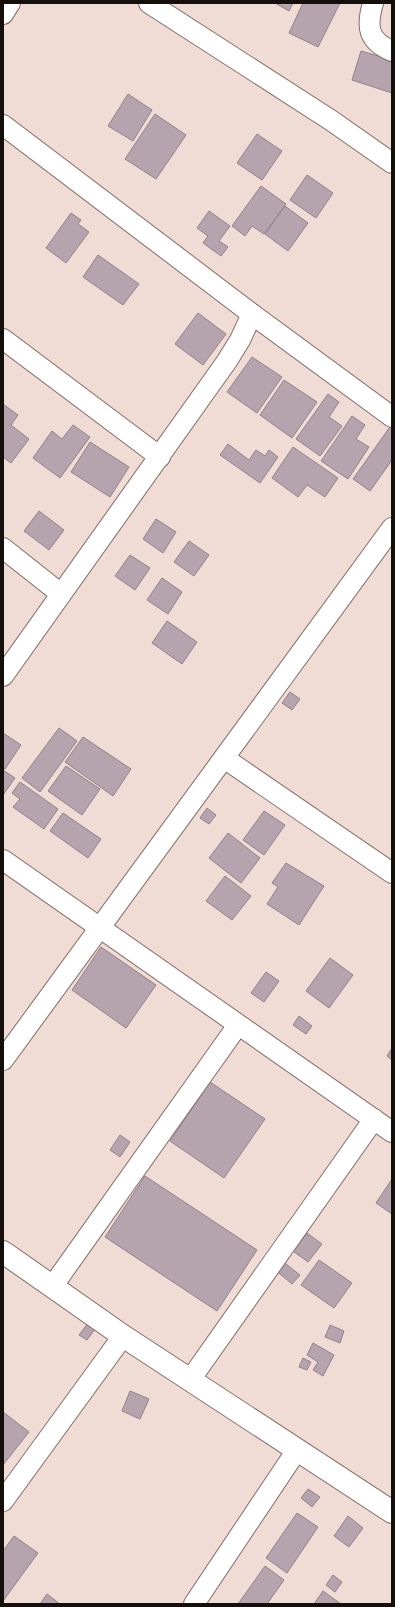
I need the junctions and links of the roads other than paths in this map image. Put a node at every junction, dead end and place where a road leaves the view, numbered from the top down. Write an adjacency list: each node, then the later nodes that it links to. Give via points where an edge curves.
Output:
1 (10, 3): 4 (street)
2 (149, 3): 7 (street, via 332,121)
3 (373, 3): 5 (street, via 368,19 370,33 378,45)
4 (3, 14)
5 (392, 51)
6 (3, 125): 8 (street)
7 (392, 163)
8 (252, 314): 10 (street); 11 (street, via 227,361)
9 (3, 339): 11 (street)
10 (392, 416)
11 (160, 456): 14 (street)
12 (392, 528): 16 (street)
13 (3, 548): 14 (street)
14 (61, 594): 15 (street)
15 (3, 676)
16 (224, 758): 18 (street); 19 (street)
17 (3, 860): 19 (street)
18 (392, 874)
19 (100, 927): 20 (street); 21 (street)
20 (238, 1024): 22 (street); 25 (street)
21 (3, 1060)
22 (374, 1120): 23 (street); 27 (street)
23 (392, 1132)
24 (3, 1252): 25 (street)
25 (52, 1287): 26 (street)
26 (123, 1336): 27 (street); 29 (street)
27 (190, 1380): 28 (street)
28 (297, 1450): 30 (street); 31 (street)
29 (3, 1501)
30 (392, 1512)
31 (194, 1604)

